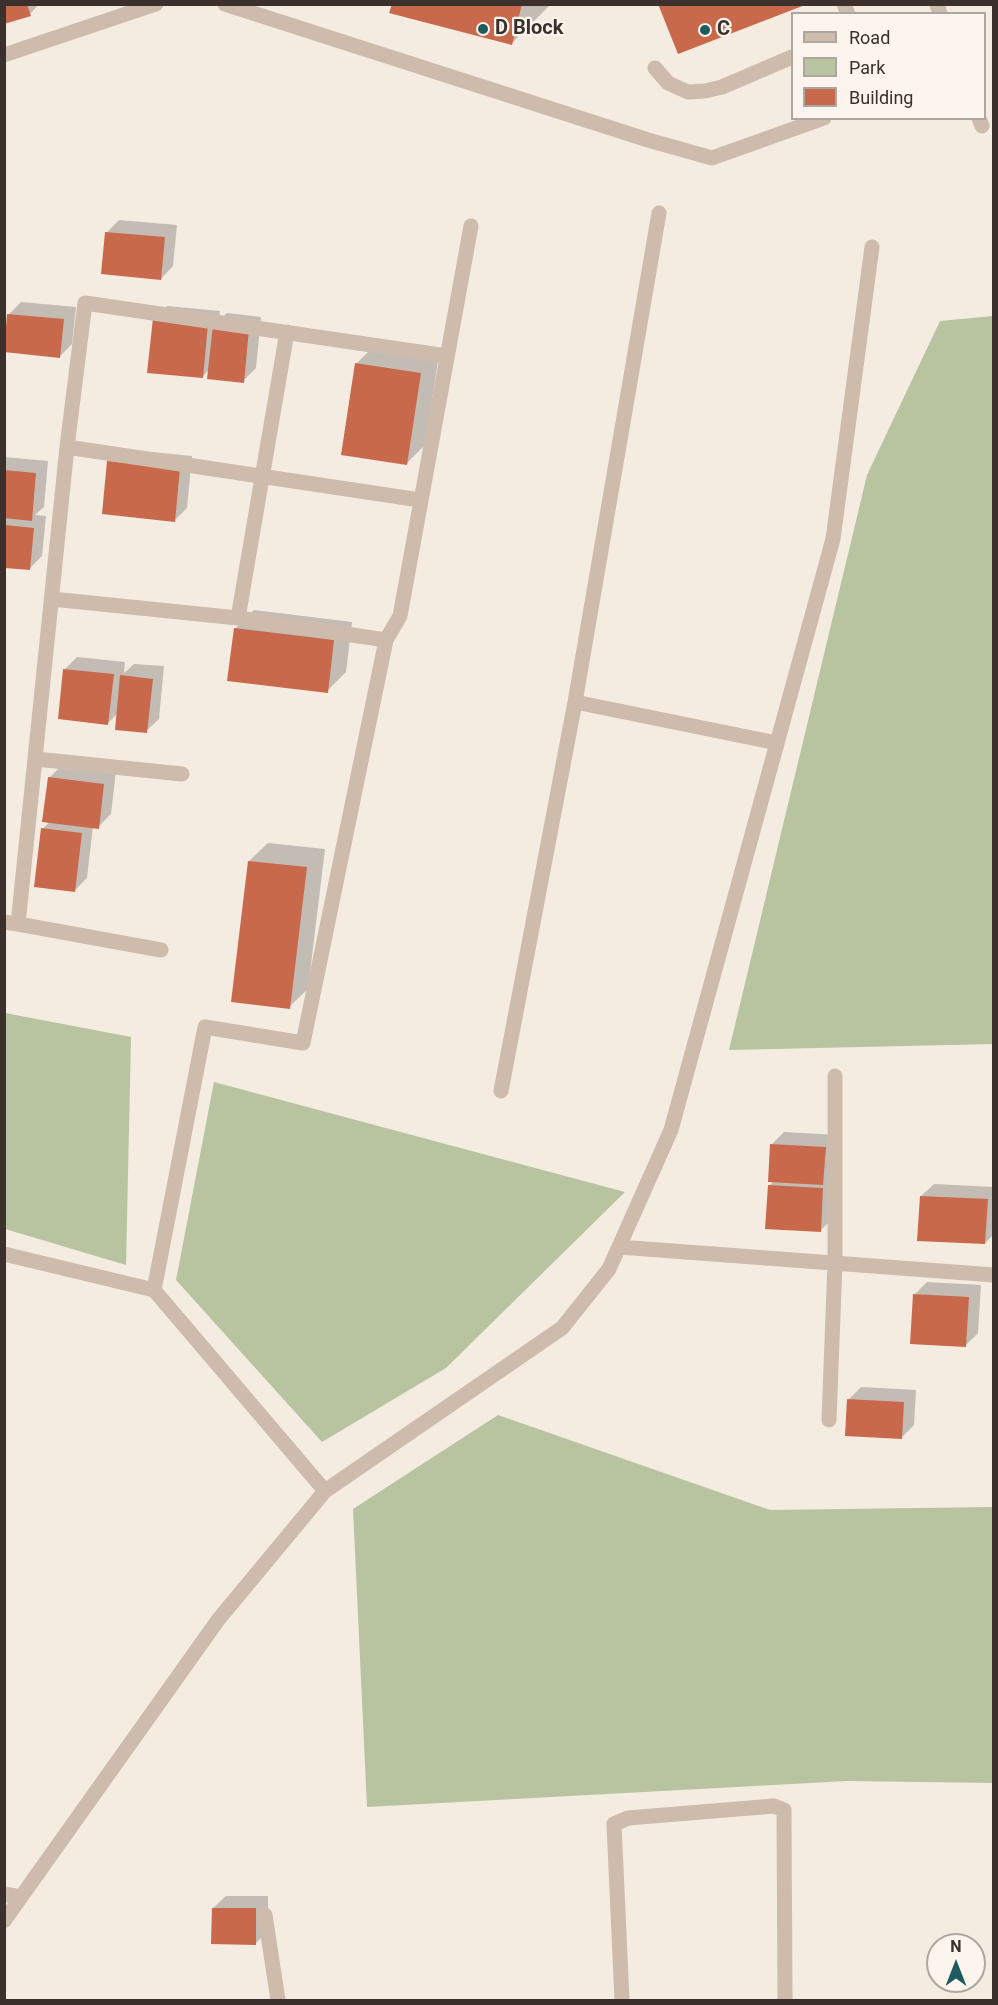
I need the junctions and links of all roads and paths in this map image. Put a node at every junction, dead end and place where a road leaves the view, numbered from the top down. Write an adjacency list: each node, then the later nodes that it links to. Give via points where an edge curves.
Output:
1 (156, 4): 3 (street)
2 (225, 4): 6 (street, via 712,158)
3 (4, 55)
4 (791, 57): 5 (street, via 705,91 688,92 668,83)
5 (655, 68)
6 (818, 120)
7 (659, 213): 18 (street)
8 (471, 226): 11 (street)
9 (872, 247): 19 (street, via 833,539)
10 (287, 332): 11 (street); 12 (street, via 85,303); 13 (street)
11 (447, 356): 14 (street)
12 (68, 447): 13 (street); 15 (street)
13 (262, 476): 14 (street); 16 (street)
14 (420, 500): 17 (street, via 400,616)
15 (52, 599): 16 (street); 20 (street)
16 (238, 618): 17 (street)
17 (386, 640): 30 (street, via 303,1044 205,1027)
18 (575, 702): 19 (street); 25 (street)
19 (777, 743): 26 (street, via 671,1130)
20 (36, 759): 21 (street); 22 (street)
21 (182, 774)
22 (11, 923): 23 (street)
23 (161, 950)
24 (835, 1076): 28 (street)
25 (501, 1091)
26 (619, 1247): 28 (street); 32 (street, via 609,1269 562,1328)
27 (4, 1254): 30 (street)
28 (835, 1263): 29 (street); 31 (street)
29 (993, 1275)
30 (154, 1290): 32 (street)
31 (829, 1420)
32 (325, 1491): 34 (street, via 218,1620)
33 (4, 1894): 34 (street)
34 (21, 1897): 36 (street)
35 (265, 1915): 37 (street)
36 (4, 1921)
37 (278, 2001)
38 (622, 2001): 39 (street, via 614,1824 628,1818 774,1806 784,1810)
39 (785, 2001)

